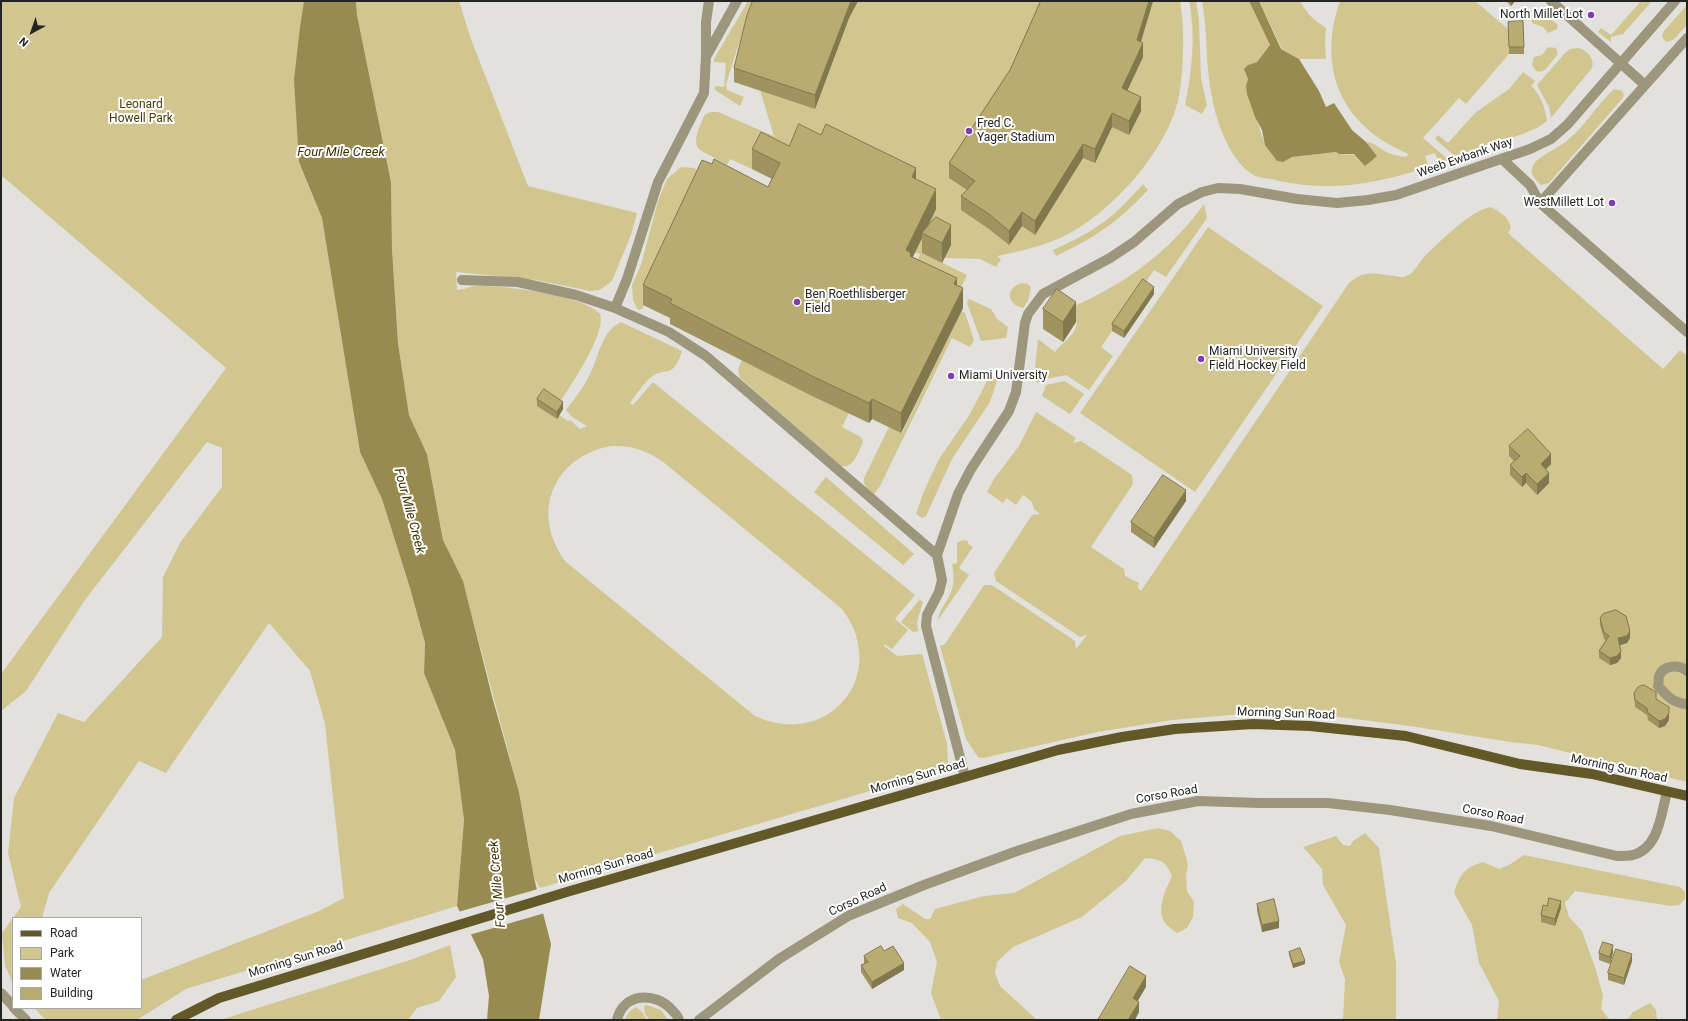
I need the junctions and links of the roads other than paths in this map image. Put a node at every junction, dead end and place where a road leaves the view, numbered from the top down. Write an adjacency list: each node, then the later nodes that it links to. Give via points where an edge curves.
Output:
1 (709, 1): 6 (street)
2 (737, 1): 6 (street)
3 (1551, 1): 7 (street)
4 (1675, 1): 7 (street, Weeb Ewbank Way)
5 (1687, 38): 8 (street)
6 (706, 56): 12 (street, via 704,93 658,182)
7 (1621, 63): 8 (street); 9 (street, Weeb Ewbank Way, via 1567,125 1551,139)
8 (1645, 85): 10 (street)
9 (1502, 160): 10 (street, via 1530,185); 14 (street, Weeb Ewbank Way, via 1396,195 1368,200 1337,203 1233,188 1202,192 1178,204 1134,242 1110,258 1043,294 1028,314 1025,323 1016,392 1008,411 970,469 958,494)
10 (1540, 203): 13 (street)
11 (462, 280): 12 (street, via 518,282 576,295)
12 (615, 308): 14 (street, via 669,332 706,356)
13 (1687, 332)
14 (937, 555): 17 (street, via 942,580 927,615 926,626)
15 (1687, 671): 16 (street, via 1684,668 1664,668 1659,675 1658,686 1678,703)
16 (1687, 704)
17 (965, 777): 18 (main road, Morning Sun Road, via 1058,750 1122,737 1175,729 1254,724 1310,726 1406,736 1520,764 1592,774); 24 (main road, Morning Sun Road, via 440,929 219,998)
18 (1667, 792): 19 (main road, Morning Sun Road); 27 (street, Corso Road, via 1656,832 1649,845 1633,855 1617,856 1491,826 1328,803 1198,801 1131,814 924,884 848,916 779,959)
19 (1687, 796)
20 (1, 993): 21 (street)
21 (12, 1005)
22 (16, 1009): 23 (street)
23 (26, 1020)
24 (176, 1020)
25 (616, 1020): 26 (street, via 618,1013 627,1003 640,997 656,998 668,1006)
26 (679, 1020)
27 (699, 1020)

